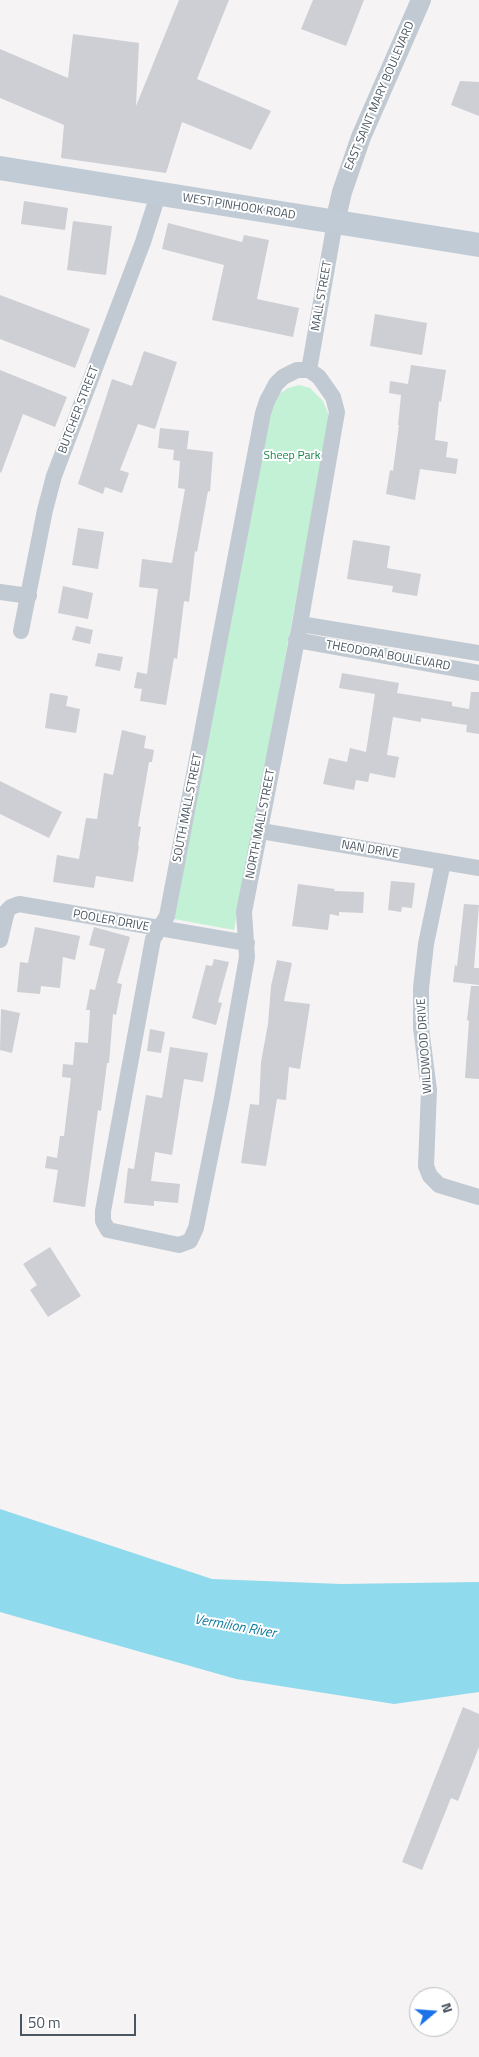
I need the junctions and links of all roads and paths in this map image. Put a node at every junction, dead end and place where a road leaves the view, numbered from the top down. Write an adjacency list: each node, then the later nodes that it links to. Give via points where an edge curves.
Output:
1 (421, 0): 4 (street, EAST SAINT MARY BOULEVARD, via 361,137 342,192)
2 (1, 170): 3 (main road, WEST PINHOOK ROAD)
3 (158, 195): 4 (main road, WEST PINHOOK ROAD); 8 (street, BUTCHER STREET, via 54,476)
4 (336, 222): 5 (main road, WEST PINHOOK ROAD); 6 (street, MALL STREET)
5 (479, 245)
6 (309, 370): 10 (street, NORTH MALL STREET, via 324,382 338,412); 16 (street, SOUTH MALL STREET, via 298,370 283,378 270,393 263,413 167,916)
7 (0, 592): 8 (street)
8 (29, 596): 9 (street, BUTCHER STREET)
9 (22, 631)
10 (298, 632): 11 (street, THEODORA BOULEVARD); 12 (street, THEODORA BOULEVARD); 13 (street, NORTH MALL STREET)
11 (479, 653)
12 (479, 673)
13 (261, 831): 14 (street, NAN DRIVE); 18 (street, NORTH MALL STREET, via 244,912)
14 (443, 862): 15 (street, NAN DRIVE); 19 (street, WILDWOOD DRIVE, via 426,944 421,988 421,1028 429,1090 426,1166 430,1176 440,1185)
15 (479, 868)
16 (158, 930): 17 (street, POOLER DRIVE, via 19,904 7,911); 18 (street, POOLER DRIVE); 20 (street, SOUTH MALL STREET, via 153,939 102,1218 108,1230)
17 (0, 940)
18 (247, 943): 20 (street, NORTH MALL STREET, via 246,967 196,1228 190,1241 184,1244)
19 (479, 1197)
20 (144, 1239)

